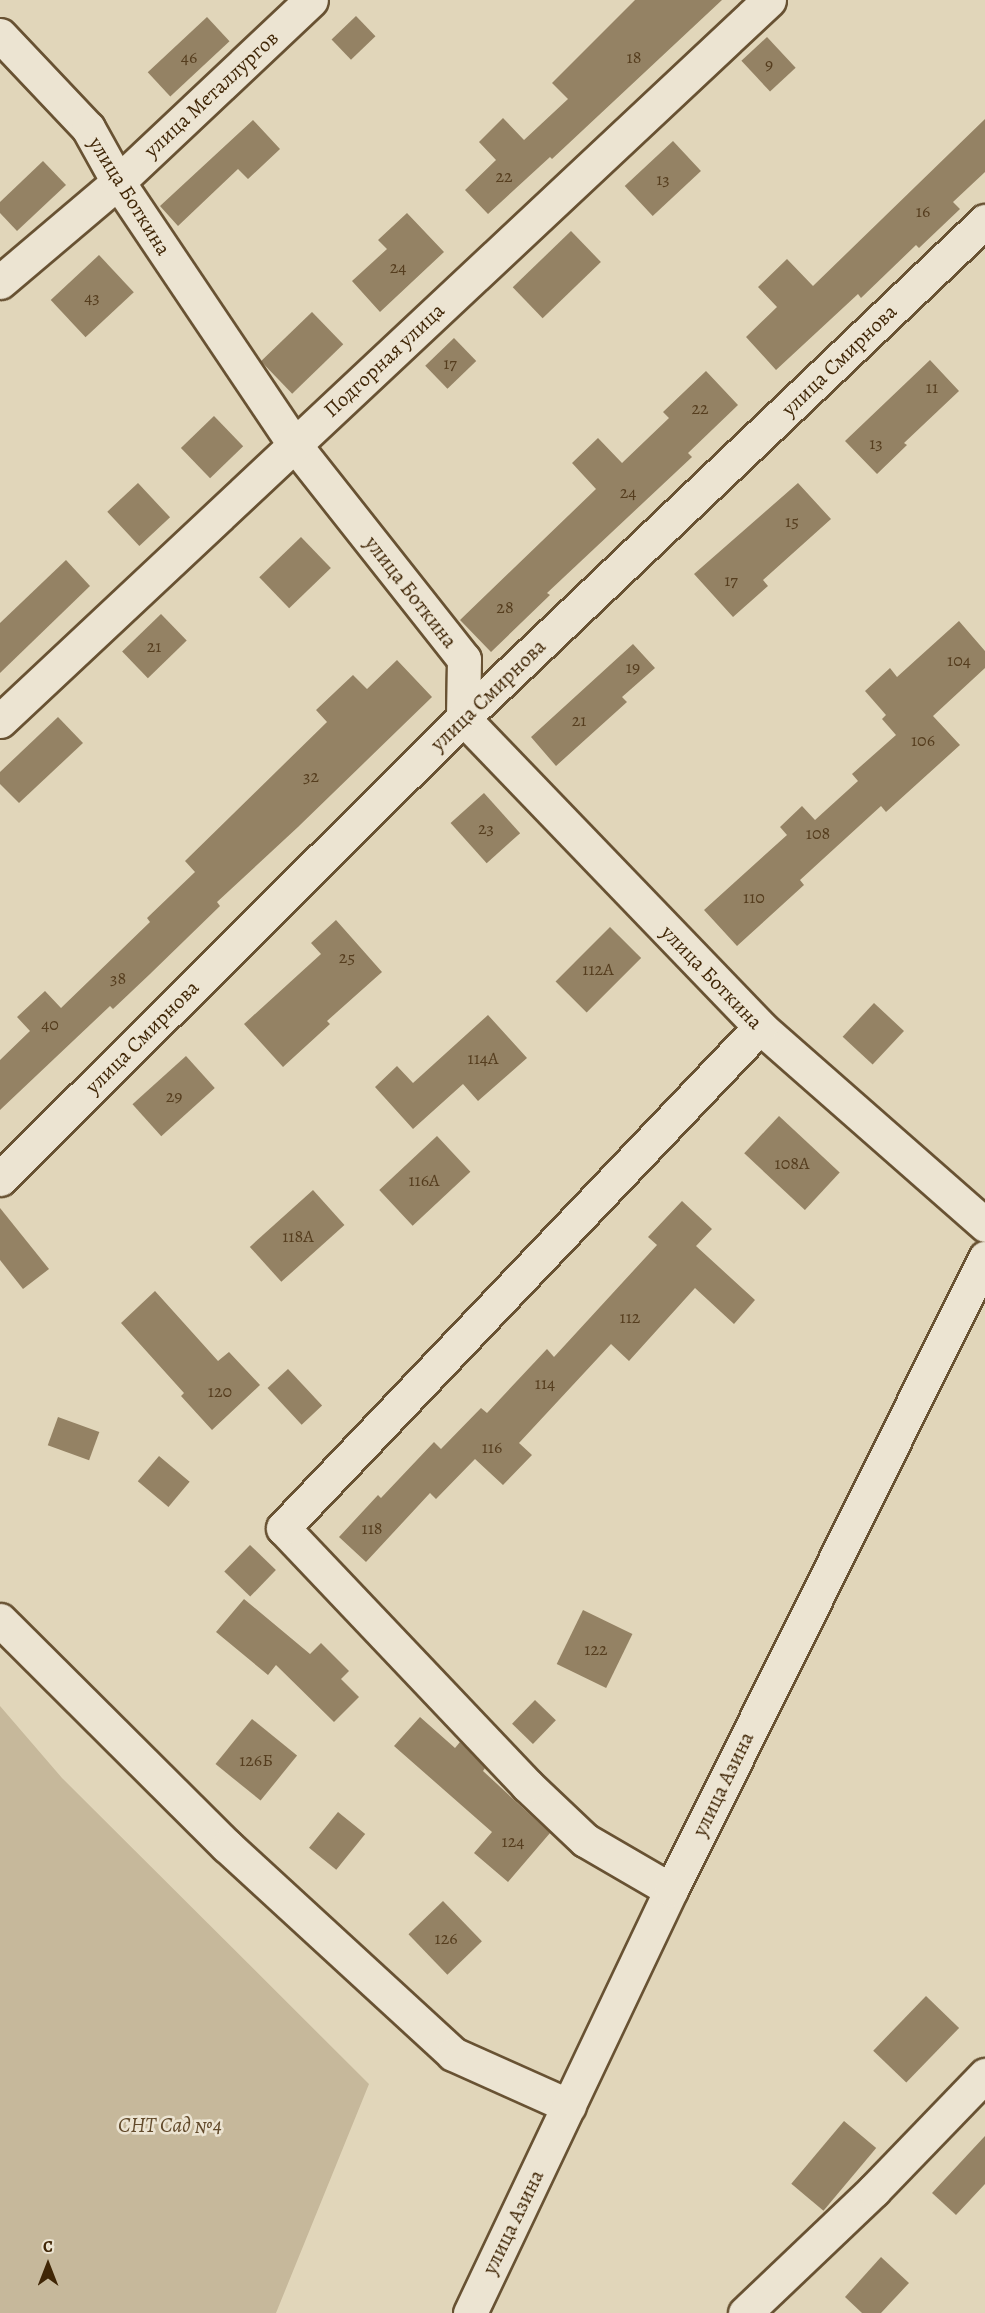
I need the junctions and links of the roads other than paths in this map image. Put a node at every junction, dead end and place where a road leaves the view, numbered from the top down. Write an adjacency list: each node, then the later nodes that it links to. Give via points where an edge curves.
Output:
1 (311, 0): 4 (street, улица Металлургов)
2 (769, 0): 7 (street, Подгорная улица)
3 (0, 35): 4 (street, улица Боткина, via 88,128)
4 (118, 182): 6 (street, улица Металлургов); 7 (street, улица Боткина)
5 (985, 221): 8 (street, улица Смирнова)
6 (0, 282)
7 (294, 444): 8 (street, улица Боткина, via 464,659); 9 (street, Подгорная улица)
8 (463, 718): 10 (street, улица Боткина); 11 (street, улица Смирнова)
9 (0, 721)
10 (760, 1027): 12 (street, улица Боткина); 15 (street, via 284,1528 527,1785 585,1840)
11 (0, 1179)
12 (985, 1225)
13 (985, 1258): 15 (street, улица Азина)
14 (0, 1620): 17 (street, via 227,1846 453,2054)
15 (670, 1890): 17 (street, улица Азина)
16 (985, 2075): 19 (street, via 874,2190)
17 (568, 2106): 18 (street, улица Азина)
18 (470, 2313)
19 (745, 2313)

